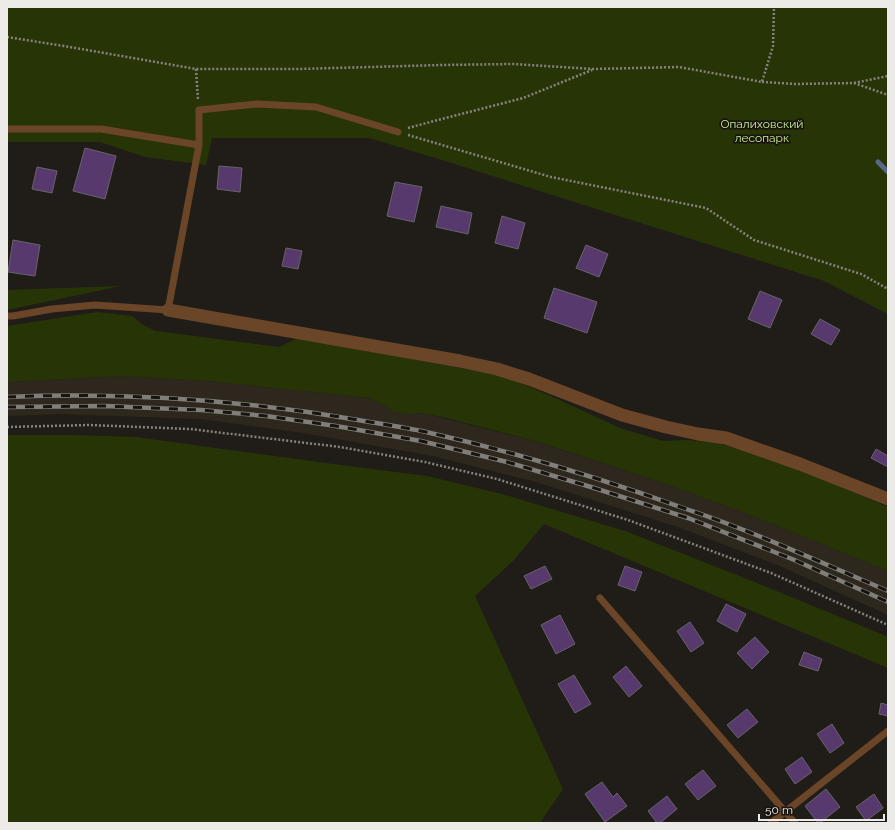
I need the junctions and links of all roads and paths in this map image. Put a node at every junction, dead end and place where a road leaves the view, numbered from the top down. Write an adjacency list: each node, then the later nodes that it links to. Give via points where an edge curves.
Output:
1 (774, 7): 6 (path, via 774,46)
2 (7, 37): 3 (path)
3 (196, 69): 4 (path, via 513,64); 9 (path)
4 (594, 70): 6 (path, via 679,67); 11 (path, via 523,98)
5 (888, 76): 7 (path)
6 (762, 82): 7 (path)
7 (854, 83): 8 (path)
8 (888, 95)
9 (199, 110): 11 (lane, via 257,104 316,107); 12 (lane)
10 (7, 129): 12 (lane, via 101,129)
11 (398, 132): 13 (path, via 550,177 706,208 754,240 861,274)
12 (199, 145): 14 (lane)
13 (888, 288)
14 (168, 310): 15 (lane, via 95,305); 17 (street, via 497,369 622,415 666,427 726,438)
15 (7, 316)
16 (7, 427): 19 (path, via 89,425 190,429 340,447 425,462 497,479 628,520 771,573)
17 (888, 499)
18 (600, 598): 21 (lane)
19 (888, 625)
20 (888, 730): 21 (lane)
21 (786, 811): 22 (lane); 23 (lane)
22 (771, 823)
23 (796, 823)

